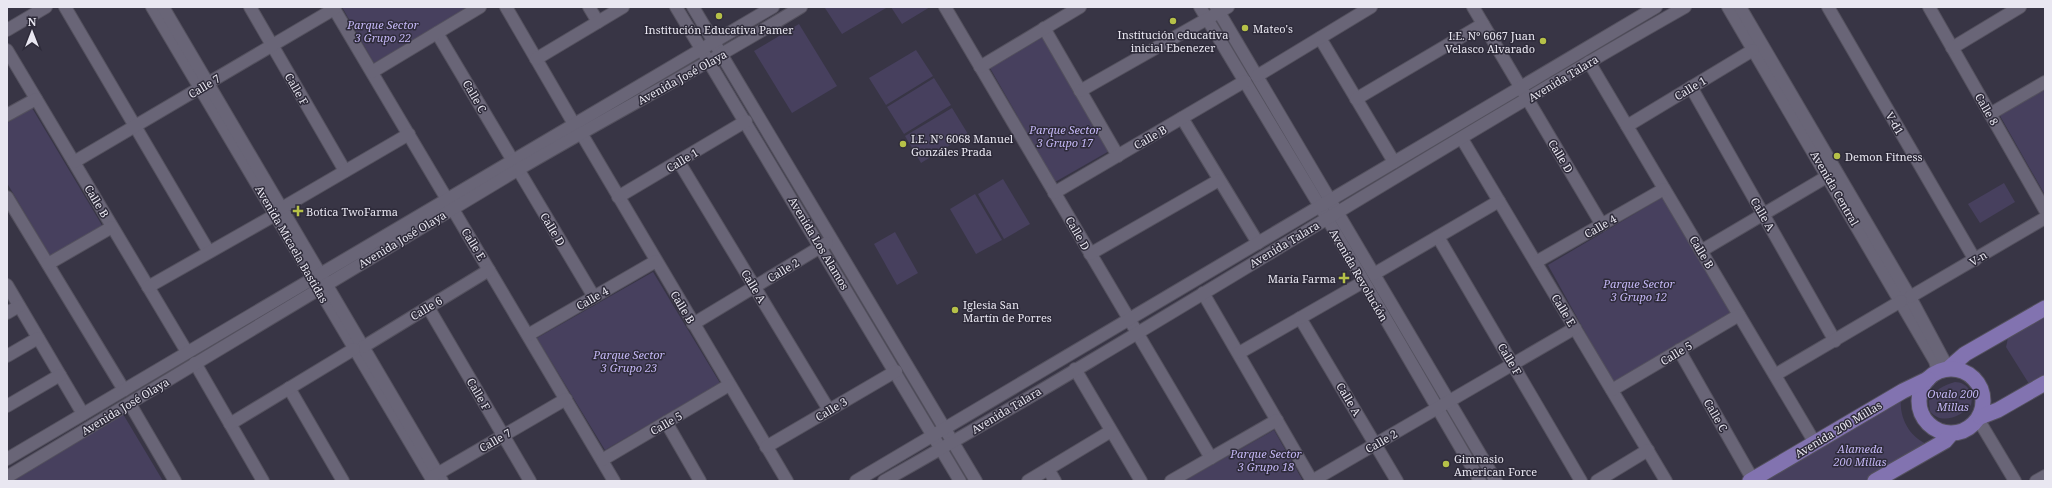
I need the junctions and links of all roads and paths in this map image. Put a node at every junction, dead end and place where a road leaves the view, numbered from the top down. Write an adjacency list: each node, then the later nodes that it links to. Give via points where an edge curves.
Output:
1 (46, 7): 32 (street)
2 (65, 7): 61 (street)
3 (152, 7): 50 (street, Avenida Micaela Bastidas)
4 (163, 7): 50 (street, Avenida Micaela Bastidas)
5 (250, 7): 36 (street, Calle F)
6 (480, 7): 33 (street)
7 (506, 7): 42 (street, Calle B)
8 (589, 7): 29 (street)
9 (623, 7): 29 (street)
10 (676, 7): 39 (street, Avenida Los Alamos)
11 (692, 7): 35 (street, Avenida Los Alamos)
12 (773, 7): 35 (street, Avenida José Olaya)
13 (801, 7): 41 (street, Avenida José Olaya)
14 (945, 7): 45 (street, Calle D)
15 (1080, 7): 31 (street)
16 (1200, 7): 28 (street, Avenida Revolución)
17 (1371, 7): 34 (street)
18 (1473, 7): 30 (street)
19 (1656, 7): 51 (street, Avenida Talara)
20 (1685, 7): 44 (street, Avenida Talara)
21 (1728, 7): 40 (street, Avenida Central)
22 (1740, 7): 110 (street, Avenida Central)
23 (1828, 7): 97 (street, V-d1)
24 (1929, 7): 37 (street, Calle 8)
25 (2020, 7): 37 (street)
26 (334, 8): 36 (street, Calle 7); 46 (street, Calle E)
27 (1221, 9): 28 (street); 47 (street, Avenida Revolución)
28 (1206, 18): 48 (street, Avenida Revolución); 53 (street)
29 (598, 22): 42 (street)
30 (1483, 24): 51 (street); 55 (street)
31 (1044, 28): 45 (street); 53 (street)
32 (7, 30)
33 (437, 33): 46 (street); 70 (street, Calle C)
34 (1320, 38): 47 (street); 55 (street)
35 (714, 42): 39 (street, Avenida José Olaya); 41 (street, Avenida Los Alamos)
36 (272, 46): 50 (street, Calle 7); 71 (street, Calle F)
37 (1952, 48): 57 (street, Calle 8)
38 (7, 50): 54 (street, Calle B)
39 (701, 50): 43 (street, Avenida Los Alamos); 63 (street, Avenida José Olaya)
40 (1753, 50): 52 (street, Calle 1); 72 (street, Avenida Central)
41 (722, 55): 43 (street, Avenida José Olaya); 92 (street, Avenida Los Alamos)
42 (536, 59): 63 (street, Calle B)
43 (709, 62): 60 (street, Avenida Los Alamos); 63 (street, Avenida José Olaya)
44 (1589, 62): 56 (street, Avenida Talara); 62 (street, Calle B)
45 (980, 66): 75 (street, Calle D)
46 (372, 72): 64 (street, Calle E)
47 (1257, 76): 79 (street, Avenida Revolución)
48 (1245, 81): 59 (street, Calle B); 81 (street, Avenida Revolución)
49 (2045, 82): 57 (street)
50 (204, 86): 61 (street, Calle 7); 84 (street, Avenida Micaela Bastidas)
51 (1521, 87): 56 (street, Calle D); 69 (street, Avenida Talara)
52 (1691, 87): 62 (street, Calle 1); 86 (street, Calle A)
53 (1080, 91): 66 (street)
54 (36, 99): 58 (street); 67 (street, Calle B)
55 (1356, 99): 69 (street)
56 (1528, 99): 65 (street, Avenida Talara); 89 (street, Calle D)
57 (1990, 114): 83 (street, Calle 8)
58 (7, 115)
59 (1182, 118): 66 (street, Calle B); 73 (street)
60 (746, 122): 68 (street, Calle 1); 92 (street, Avenida Los Alamos)
61 (135, 126): 67 (street, Calle 7); 95 (street)
62 (1627, 126): 74 (street, Calle B)
63 (578, 128): 70 (street, Avenida José Olaya); 76 (street, Calle B)
64 (408, 134): 71 (street); 77 (street, Calle E)
65 (1462, 139): 80 (street, Calle E); 85 (street, Avenida Talara)
66 (1118, 156): 75 (street, Calle B)
67 (74, 162): 90 (street, Calle B)
68 (679, 162): 76 (street, Calle 1); 107 (street, Calle A)
69 (1394, 162): 79 (street, Avenida Talara)
70 (515, 165): 77 (street, Avenida José Olaya); 82 (street, Avenida José Olaya); 109 (street, Calle D)
71 (345, 171): 84 (street)
72 (1828, 176): 86 (street); 110 (street, Avenida Central)
73 (1219, 180): 93 (street); 96 (street)
74 (1664, 189): 89 (street, Calle 4); 94 (street, Calle B)
75 (1054, 193): 96 (street, Calle D)
76 (618, 197): 98 (street, Calle B)
77 (446, 198): 82 (street, Calle E); 103 (street, Avenida José Olaya)
78 (8, 199): 100 (street)
79 (1331, 200): 81 (street, Avenida Talara); 85 (street, Avenida Revolución)
80 (1499, 201): 91 (street); 99 (street, Calle E)
81 (1320, 206): 87 (street, Avenida Revolución); 93 (street, Avenida Talara)
82 (453, 209): 101 (street, Calle E); 103 (street, Avenida José Olaya)
83 (2045, 210)
84 (278, 211): 95 (street); 103 (street, Avenida Micaela Bastidas)
85 (1338, 212): 87 (street, Avenida Talara); 102 (street, Avenida Revolución)
86 (1763, 214): 94 (street); 123 (street, Calle A)
87 (1327, 218): 104 (street, Avenida Revolución); 108 (street, Avenida Talara)
88 (2045, 218): 97 (street, V-n)
89 (1602, 225): 99 (street, Calle 4)
90 (112, 227): 100 (street); 106 (street, Calle B)
91 (1438, 237): 102 (street); 130 (street, Calle F)
92 (827, 243): 107 (street, Calle 2); 132 (street, Avenida Los Alamos); 152 (street, Avenida Los Alamos)
93 (1258, 243): 117 (street, Avenida Talara)
94 (1701, 251): 115 (street, Calle B)
95 (209, 252): 106 (street)
96 (1090, 254): 117 (street, Calle D)
97 (1975, 260): 110 (street, V-n)
98 (656, 261): 109 (street, Calle 4); 118 (street, Calle B)
99 (1536, 262): 119 (street, Calle E)
100 (48, 264): 139 (street)
101 (489, 270): 112 (street, Calle 6); 121 (street, Calle E)
102 (1374, 274): 142 (street, Avenida Revolución)
103 (319, 281): 124 (street, Avenida Micaela Bastidas); 126 (street, Avenida José Olaya); 129 (street, Avenida José Olaya)
104 (1363, 282): 116 (street); 145 (street, Avenida Revolución)
105 (7, 285): 111 (street)
106 (148, 287): 126 (street, Calle B)
107 (754, 287): 118 (street, Calle 2); 146 (street, Calle A)
108 (1203, 292): 120 (street, Avenida Talara); 127 (street)
109 (594, 297): 121 (street, Calle 4)
110 (1906, 299): 123 (street); 133 (street, Avenida Central)
111 (19, 306): 114 (street); 122 (street)
112 (428, 307): 124 (street, Calle 6); 156 (street, Calle F)
113 (2045, 308): 133 (main road, Avenida 200 Millas, via 1965,354)
114 (7, 313)
115 (1739, 315): 125 (street, Calle 5); 135 (street, Calle B)
116 (1300, 318): 127 (street); 160 (street, Calle A)
117 (1129, 320): 120 (street, Calle D); 152 (street, Avenida Talara)
118 (693, 324): 137 (street, Calle B)
119 (1575, 328): 130 (street); 140 (street, Calle E)
120 (1136, 333): 131 (street, Avenida Talara); 165 (street, Calle D)
121 (528, 335): 141 (street, Calle E)
122 (38, 338): 128 (street); 134 (street)
123 (1835, 341): 135 (street)
124 (359, 348): 138 (street, Calle 6); 171 (street, Avenida Micaela Bastidas)
125 (1680, 350): 140 (street, Calle 5); 172 (street, Calle C)
126 (187, 352): 139 (street, Avenida José Olaya)
127 (1239, 353): 149 (street)
128 (7, 356)
129 (195, 363): 143 (street, Avenida José Olaya); 151 (street)
130 (1513, 364): 142 (street); 192 (street, Calle F)
131 (1075, 369): 153 (street); 157 (street, Avenida Talara)
132 (896, 371): 146 (street, Calle 3); 155 (street, Avenida Los Alamos)
133 (1941, 372): 148 (main road, via 1964,372 1978,383 1984,400); 154 (main road, via 1920,390 1919,399 1922,416 1934,429); 158 (main road, Avenida 200 Millas, via 1903,391)
134 (60, 375): 144 (street); 147 (street)
135 (1775, 375): 158 (street, Calle B)
136 (2045, 383): 148 (main road)
137 (729, 385): 150 (street, Calle 5); 161 (street, Calle B)
138 (289, 388): 151 (street, Calle 6); 175 (street)
139 (124, 390): 147 (street, Avenida José Olaya)
140 (1612, 390): 163 (street, Calle E)
141 (566, 399): 156 (street, Calle 7); 167 (street, Calle E)
142 (1450, 401): 145 (street, Calle 2); 191 (street, Avenida Revolución)
143 (130, 404): 164 (street, Avenida José Olaya); 173 (street)
144 (7, 406)
145 (1437, 408): 160 (street, Calle 2); 190 (street, Avenida Revolución)
146 (829, 410): 161 (street, Calle 3)
147 (83, 414): 159 (street, Avenida José Olaya)
148 (1979, 418): 154 (main road, via 1968,429); 196 (street)
149 (1277, 420): 165 (street); 188 (street)
150 (666, 422): 167 (street, Calle 5); 178 (street)
151 (230, 424): 174 (street)
152 (945, 429): 155 (street, Avenida Talara); 157 (street, Avenida Los Alamos)
153 (1111, 431): 168 (street); 186 (street)
154 (1951, 434): 195 (main road, via 1945,441)
155 (933, 435): 162 (street, Avenida Los Alamos); 180 (street, Avenida Talara)
156 (503, 436): 171 (street, Calle 7); 176 (street, Calle F)
157 (953, 442): 162 (street, Avenida Talara); 183 (street, Avenida Los Alamos)
158 (1815, 443): 172 (main road, Avenida 200 Millas)
159 (32, 444): 164 (street); 166 (street, Avenida José Olaya)
160 (1376, 444): 188 (street, Calle 2); 189 (street, Calle A)
161 (766, 448): 179 (street, Calle B)
162 (942, 449): 181 (street, Avenida Talara); 182 (street, Avenida Los Alamos)
163 (1648, 450): 193 (street); 194 (street, Calle E)
164 (40, 458): 170 (street, Avenida José Olaya)
165 (1211, 458): 187 (street)
166 (7, 459)
167 (602, 460): 177 (street, Calle E)
168 (1048, 469): 184 (street); 185 (street)
169 (2045, 476): 197 (street)
170 (7, 477)
171 (434, 479)
172 (1752, 480)
173 (175, 481)
174 (263, 481)
175 (343, 481)
176 (530, 481)
177 (614, 481)
178 (700, 481)
179 (787, 481)
180 (856, 481)
181 (884, 481)
182 (960, 481)
183 (976, 481)
184 (1028, 481)
185 (1055, 481)
186 (1141, 481)
187 (1171, 481)
188 (1312, 481)
189 (1397, 481)
190 (1480, 481)
191 (1496, 481)
192 (1581, 481)
193 (1597, 481)
194 (1666, 481)
195 (1876, 481)
196 (2015, 481)
197 (2036, 481)

